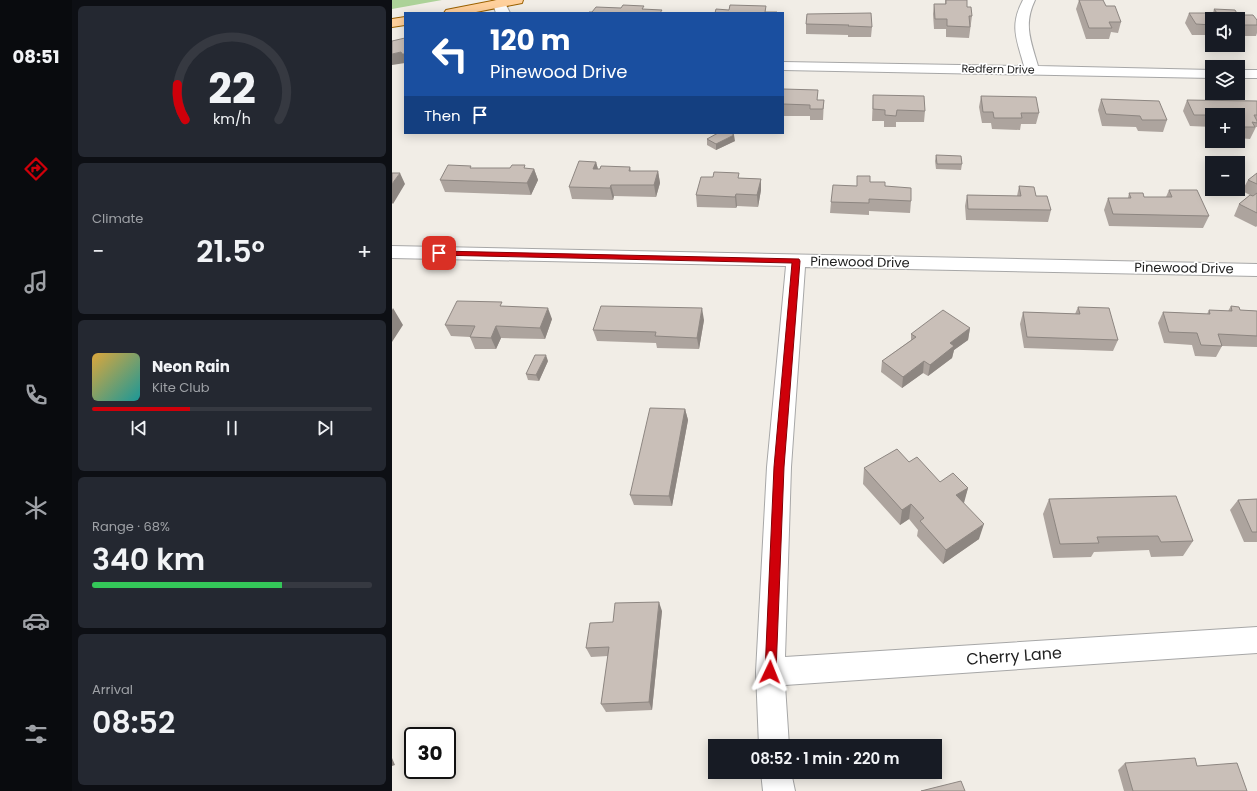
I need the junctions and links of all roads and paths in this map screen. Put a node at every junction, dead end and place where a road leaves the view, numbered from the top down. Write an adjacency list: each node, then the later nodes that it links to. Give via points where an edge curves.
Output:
1 (517, 0): 3 (main road)
2 (1029, 0): 8 (street, via 1022,12 1021,29)
3 (501, 8): 4 (main road)
4 (461, 12)
5 (404, 21): 6 (main road)
6 (392, 23)
7 (784, 66): 8 (street, Redfern Drive)
8 (1032, 70): 9 (street, Redfern Drive)
9 (1205, 74)
10 (1245, 74): 11 (street)
11 (1257, 74)
12 (392, 252): 13 (street, Pinewood Drive)
13 (796, 261): 14 (street, Pinewood Drive); 16 (street, via 779,467)
14 (1257, 270)
15 (1257, 640): 16 (street, Cherry Lane)
16 (770, 672): 17 (street)
17 (774, 739)
18 (777, 779): 19 (street)
19 (778, 791)

